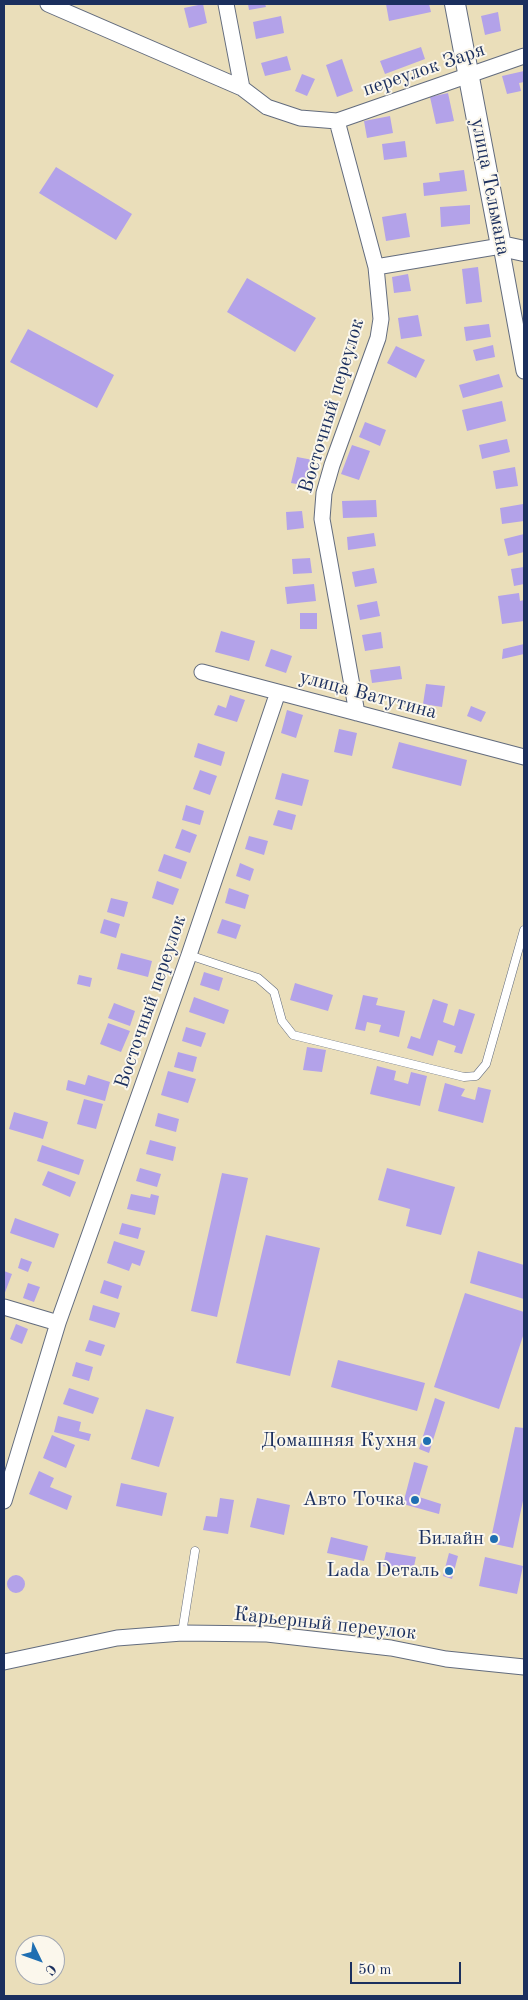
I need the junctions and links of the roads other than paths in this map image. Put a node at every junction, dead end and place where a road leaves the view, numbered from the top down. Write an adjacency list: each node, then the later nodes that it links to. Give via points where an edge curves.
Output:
1 (48, 4): 6 (street)
2 (226, 4): 6 (street)
3 (456, 4): 5 (street, улица Тельмана)
4 (524, 56): 5 (street, переулок Заря)
5 (469, 75): 7 (street, переулок Заря); 8 (street, улица Тельмана)
6 (242, 88): 7 (street, via 275,110 300,118)
7 (337, 121): 10 (street, Восточный переулок)
8 (501, 246): 9 (street); 10 (street); 11 (street, улица Тельмана)
9 (524, 251)
10 (376, 268): 14 (street, Восточный переулок, via 381,319 378,338 332,465 324,493 322,519)
11 (524, 371)
12 (202, 672): 13 (street, улица Ватутина)
13 (278, 692): 14 (street, улица Ватутина); 17 (street, Восточный переулок)
14 (357, 713): 15 (street, улица Ватутина)
15 (524, 757)
16 (524, 930): 17 (lane, via 486,1064 476,1076 464,1077 293,1035 282,1021 274,992 258,978)
17 (189, 955): 19 (street, Восточный переулок)
18 (4, 1307): 19 (street)
19 (58, 1323): 20 (street, Восточный переулок)
20 (4, 1501)
21 (195, 1550): 22 (lane)
22 (182, 1633): 23 (street, Карьерный переулок, via 117,1638); 24 (street, Карьерный переулок, via 267,1634)
23 (4, 1662)
24 (524, 1667)

